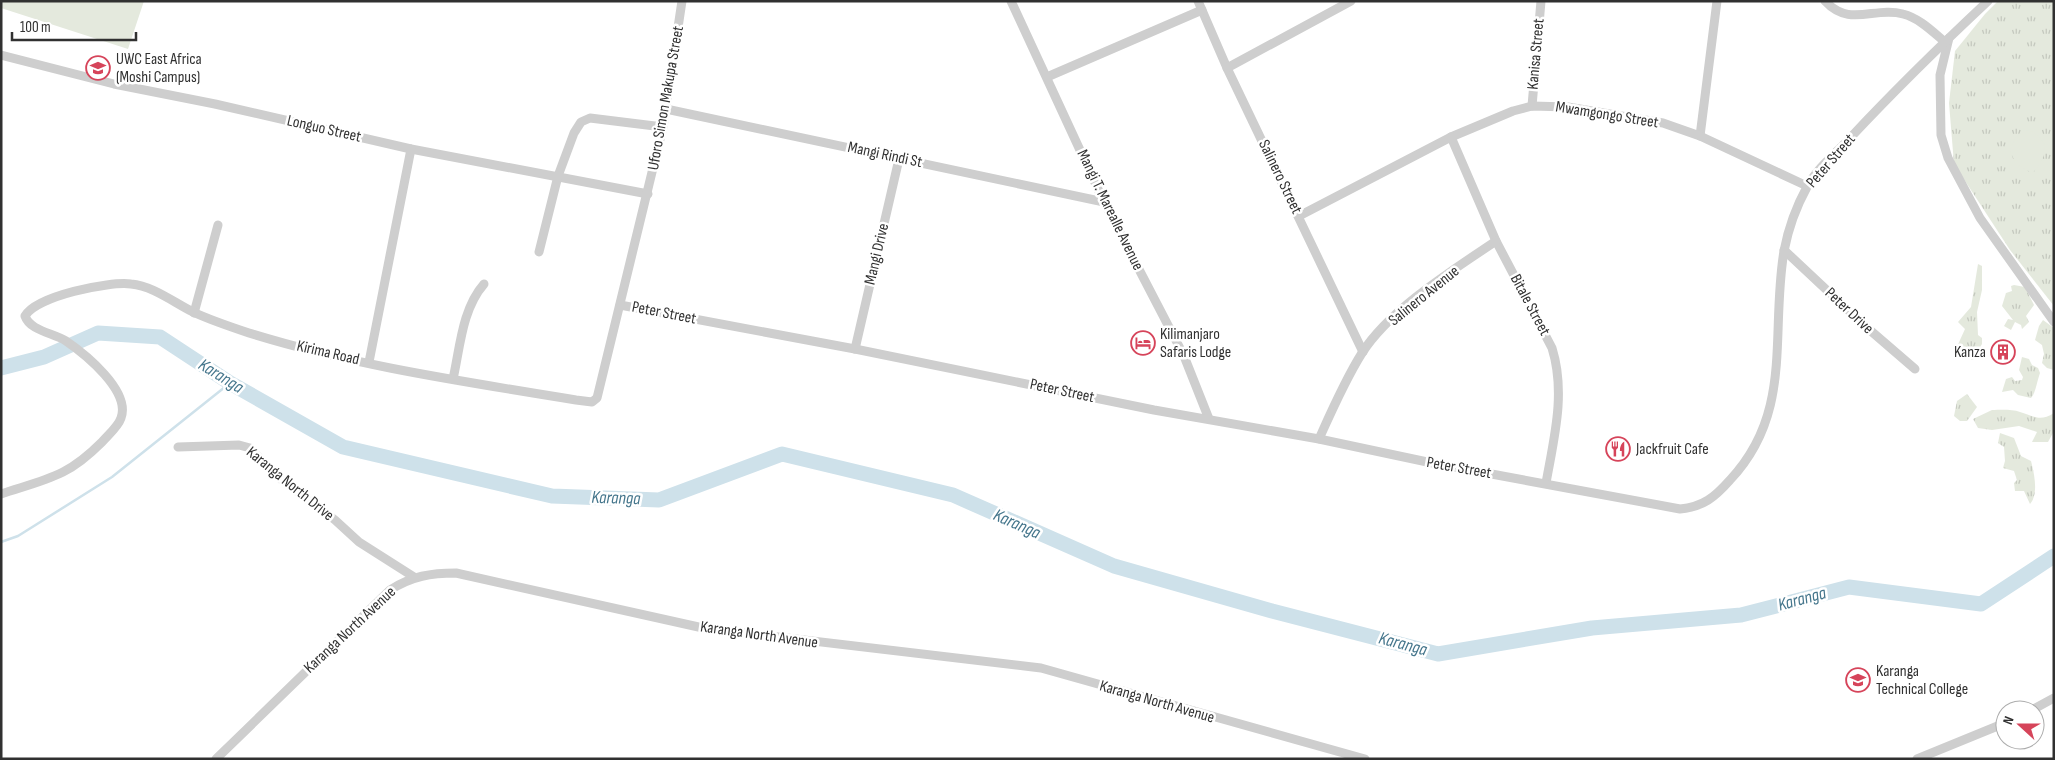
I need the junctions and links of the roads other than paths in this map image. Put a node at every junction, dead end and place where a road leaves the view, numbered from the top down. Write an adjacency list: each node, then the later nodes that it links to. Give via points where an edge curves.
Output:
1 (682, 1): 15 (street, Uforo Simon Makupa Street)
2 (1011, 1): 13 (street, Mangi T. Marealle Avenue)
3 (1198, 1): 9 (street, Salinero Street)
4 (1352, 1): 12 (street)
5 (1540, 1): 14 (street, Kanisa Street)
6 (1718, 1): 17 (street)
7 (1826, 1): 10 (street, via 1844,14 1902,14)
8 (1988, 1): 10 (street, Peter Street)
9 (1202, 10): 12 (street, Salinero Street); 13 (street)
10 (1947, 40): 22 (street, Peter Street); 33 (street, via 1940,83 1941,135 1948,158 1980,218)
11 (1, 56): 19 (street, Longuo Street)
12 (1227, 68): 25 (street, Salinero Street)
13 (1047, 77): 24 (street, Mangi T. Marealle Avenue)
14 (1532, 106): 17 (street, Mwamgongo Street, via 1620,114); 18 (street, Mwamgongo Street)
15 (666, 109): 16 (street, Uforo Simon Makupa Street); 20 (street, Mangi Rindi St)
16 (663, 128): 21 (street, via 590,118 577,127); 23 (street, Uforo Simon Makupa Street)
17 (1700, 136): 22 (street, Mwamgongo Street)
18 (1450, 137): 25 (street, Mwamgongo Street); 27 (street, Bitale Street)
19 (411, 149): 21 (street, Longuo Street); 36 (street)
20 (899, 158): 24 (street, Mangi Rindi St); 34 (street, Mangi Drive)
21 (558, 176): 23 (street, Longuo Street); 29 (street)
22 (1807, 186): 28 (street, Peter Street)
23 (648, 194): 31 (street, Uforo Simon Makupa Street)
24 (1104, 202): 39 (street, Mangi T. Marealle Avenue, via 1184,356)
25 (1299, 216): 35 (street, Salinero Street)
26 (218, 224): 32 (street)
27 (1496, 242): 35 (street, Salinero Avenue, via 1424,292 1394,317); 42 (street, Bitale Street, via 1543,329 1558,366 1559,402)
28 (1784, 250): 37 (street, Peter Drive); 42 (street, Peter Street, via 1773,399 1759,439 1740,470 1716,496 1697,507 1680,509)
29 (538, 252)
30 (484, 284): 38 (street, via 468,312)
31 (620, 305): 34 (street, Peter Street); 38 (street, Kirima Road, via 599,393 592,402)
32 (194, 313): 36 (street, Kirima Road, via 248,333); 43 (street, Kirima Road, via 146,288 118,283 49,300 28,310 25,316 30,324 64,339 83,353 112,385 122,410 121,418 96,448 73,466)
33 (2054, 322)
34 (855, 349): 39 (street, Peter Street)
35 (1363, 352): 40 (street, Salinero Avenue)
36 (369, 362): 38 (street, Kirima Road)
37 (1915, 369)
38 (453, 379)
39 (1209, 419): 40 (street, Peter Street)
40 (1319, 439): 42 (street, Peter Street)
41 (178, 447): 44 (street, Karanga North Drive, via 239,445 250,448 274,474 365,546)
42 (1546, 483)
43 (1, 494)
44 (414, 577): 46 (street, Karanga North Avenue, via 390,590); 47 (street, Karanga North Avenue, via 456,573 703,628 1041,668)
45 (1995, 727): 48 (street)
46 (216, 759)
47 (1365, 759)
48 (1917, 759)

